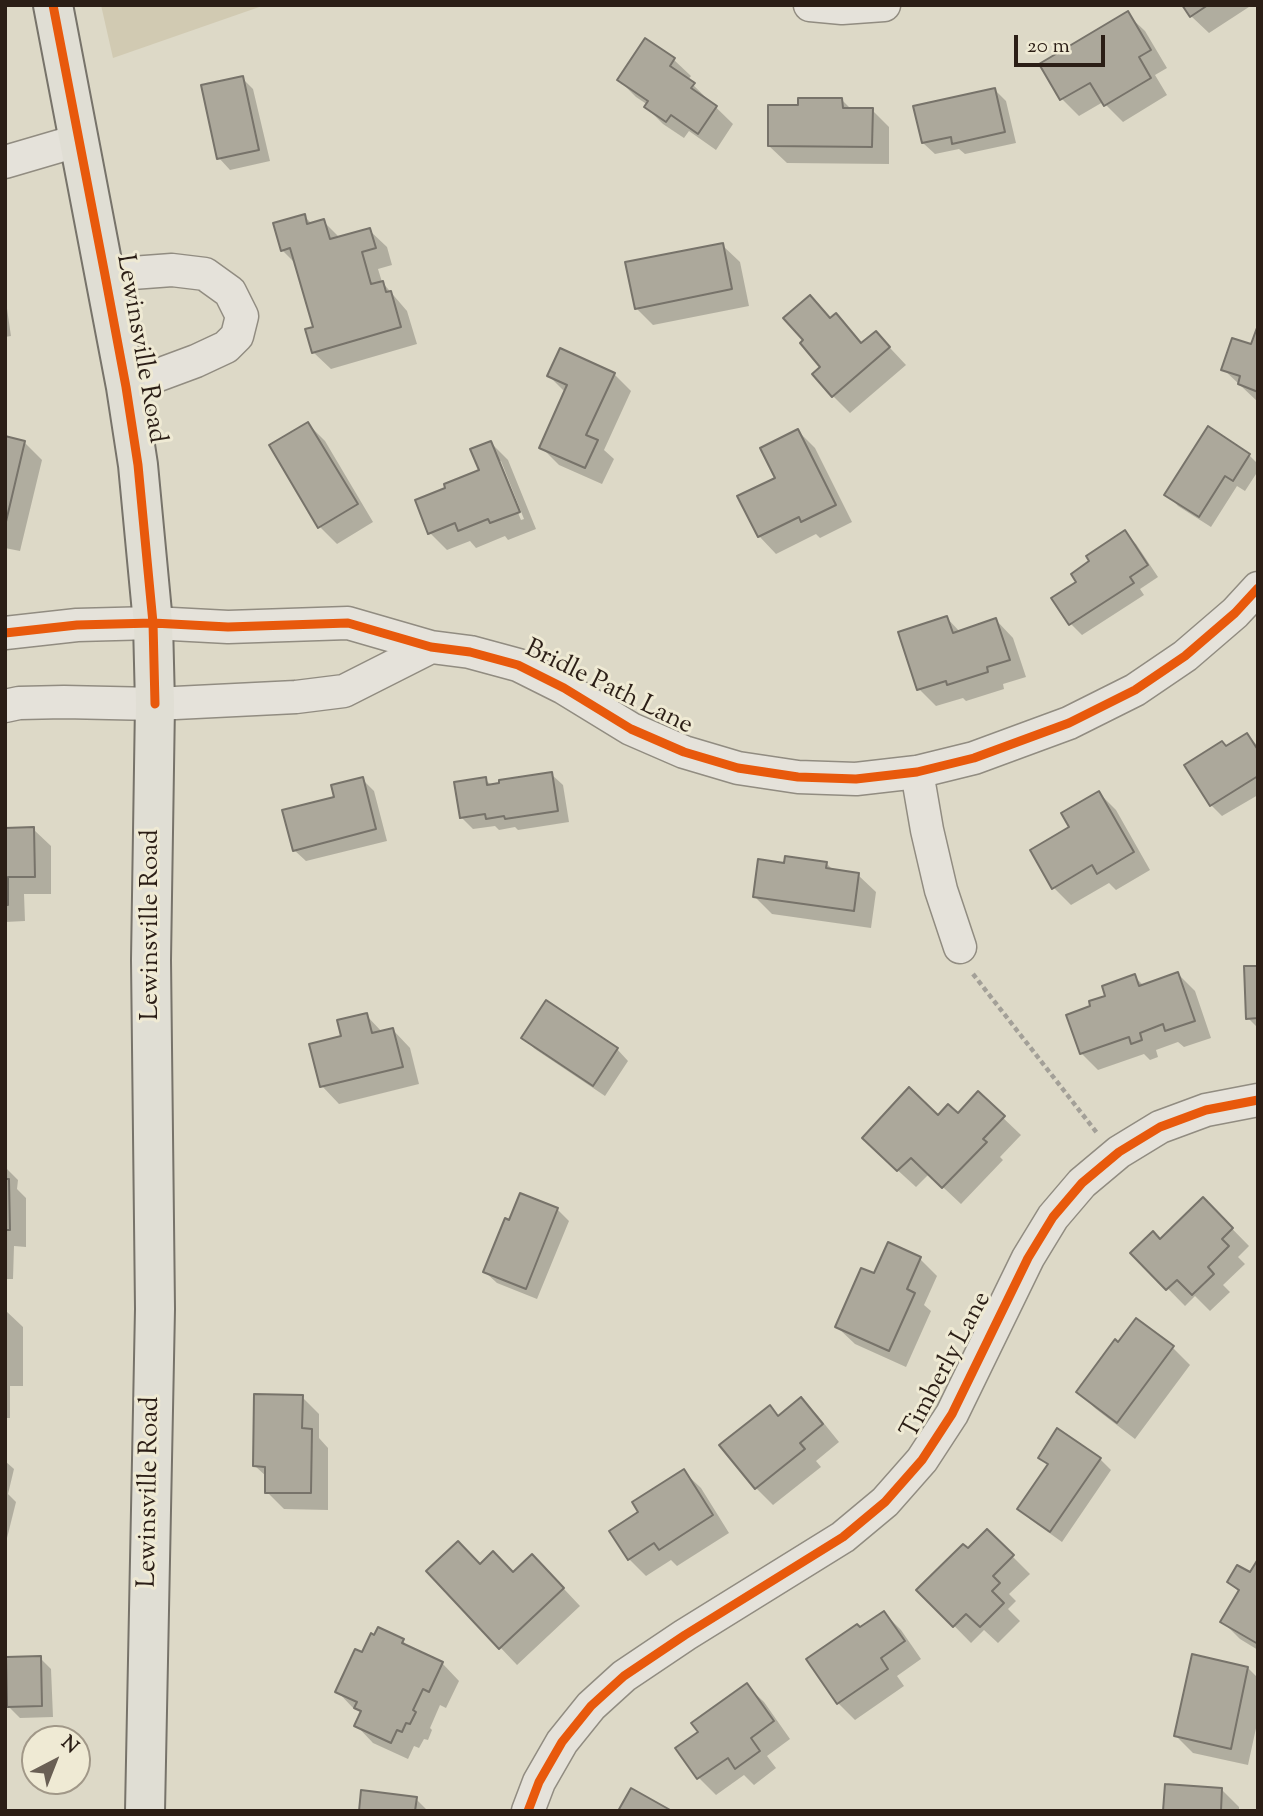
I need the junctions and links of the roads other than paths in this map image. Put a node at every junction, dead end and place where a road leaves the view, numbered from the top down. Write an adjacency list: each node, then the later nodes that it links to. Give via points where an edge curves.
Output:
1 (53, 5): 4 (main road, Lewinsville Road)
2 (810, 5): 3 (street)
3 (884, 5)
4 (80, 140): 5 (street); 6 (main road, Lewinsville Road)
5 (5, 162)
6 (105, 275): 7 (main road, Lewinsville Road); 7 (street, via 172,270 205,274 230,292 242,316 237,336 226,346)
7 (126, 387): 9 (main road, Lewinsville Road)
8 (1258, 588): 14 (street, Bridle Path Lane, via 1185,656 1135,690 1057,727 974,758)
9 (153, 623): 10 (street, Bridle Path Lane); 11 (street, Bridle Path Lane, via 228,627 348,623); 12 (main road, Lewinsville Road)
10 (5, 633)
11 (430, 647): 12 (street, via 344,691); 14 (street, Bridle Path Lane, via 519,665 631,729 738,768 856,779)
12 (155, 704): 13 (street); 17 (main road, Lewinsville Road, via 151,960 155,1309)
13 (5, 706)
14 (917, 772): 15 (street, via 941,890)
15 (964, 958)
16 (1258, 1100): 18 (street, Timberly Lane, via 1206,1110 1160,1127 1082,1183 1053,1217 1028,1258 952,1414 900,1485 843,1537 624,1676 591,1706 562,1742)
17 (145, 1811)
18 (528, 1811)

